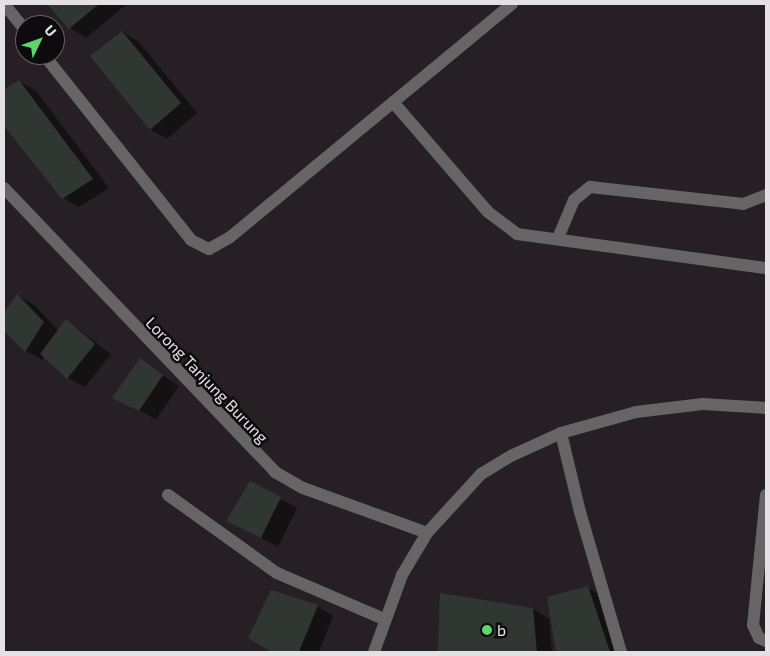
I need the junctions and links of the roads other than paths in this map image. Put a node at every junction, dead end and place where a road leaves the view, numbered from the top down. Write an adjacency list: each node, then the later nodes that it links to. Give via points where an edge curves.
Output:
1 (4, 4): 3 (street)
2 (512, 4): 5 (street)
3 (15, 18)
4 (52, 65): 5 (street, via 191,240 209,249 229,238)
5 (393, 102): 8 (street, via 502,224 530,238)
6 (4, 188): 14 (street, Lorong Tanjung Burung, via 275,472 303,488)
7 (766, 195): 8 (street, via 743,204 590,187 574,200)
8 (558, 238): 9 (street)
9 (766, 268)
10 (766, 408): 11 (street, via 703,404 666,406)
11 (561, 433): 14 (street, via 481,474); 18 (street, via 580,512)
12 (168, 495): 15 (street, via 277,573)
13 (766, 495): 16 (street, via 753,625 759,638)
14 (427, 533): 15 (street, via 402,575)
15 (384, 619): 17 (street)
16 (766, 641)
17 (374, 652)
18 (621, 652)

